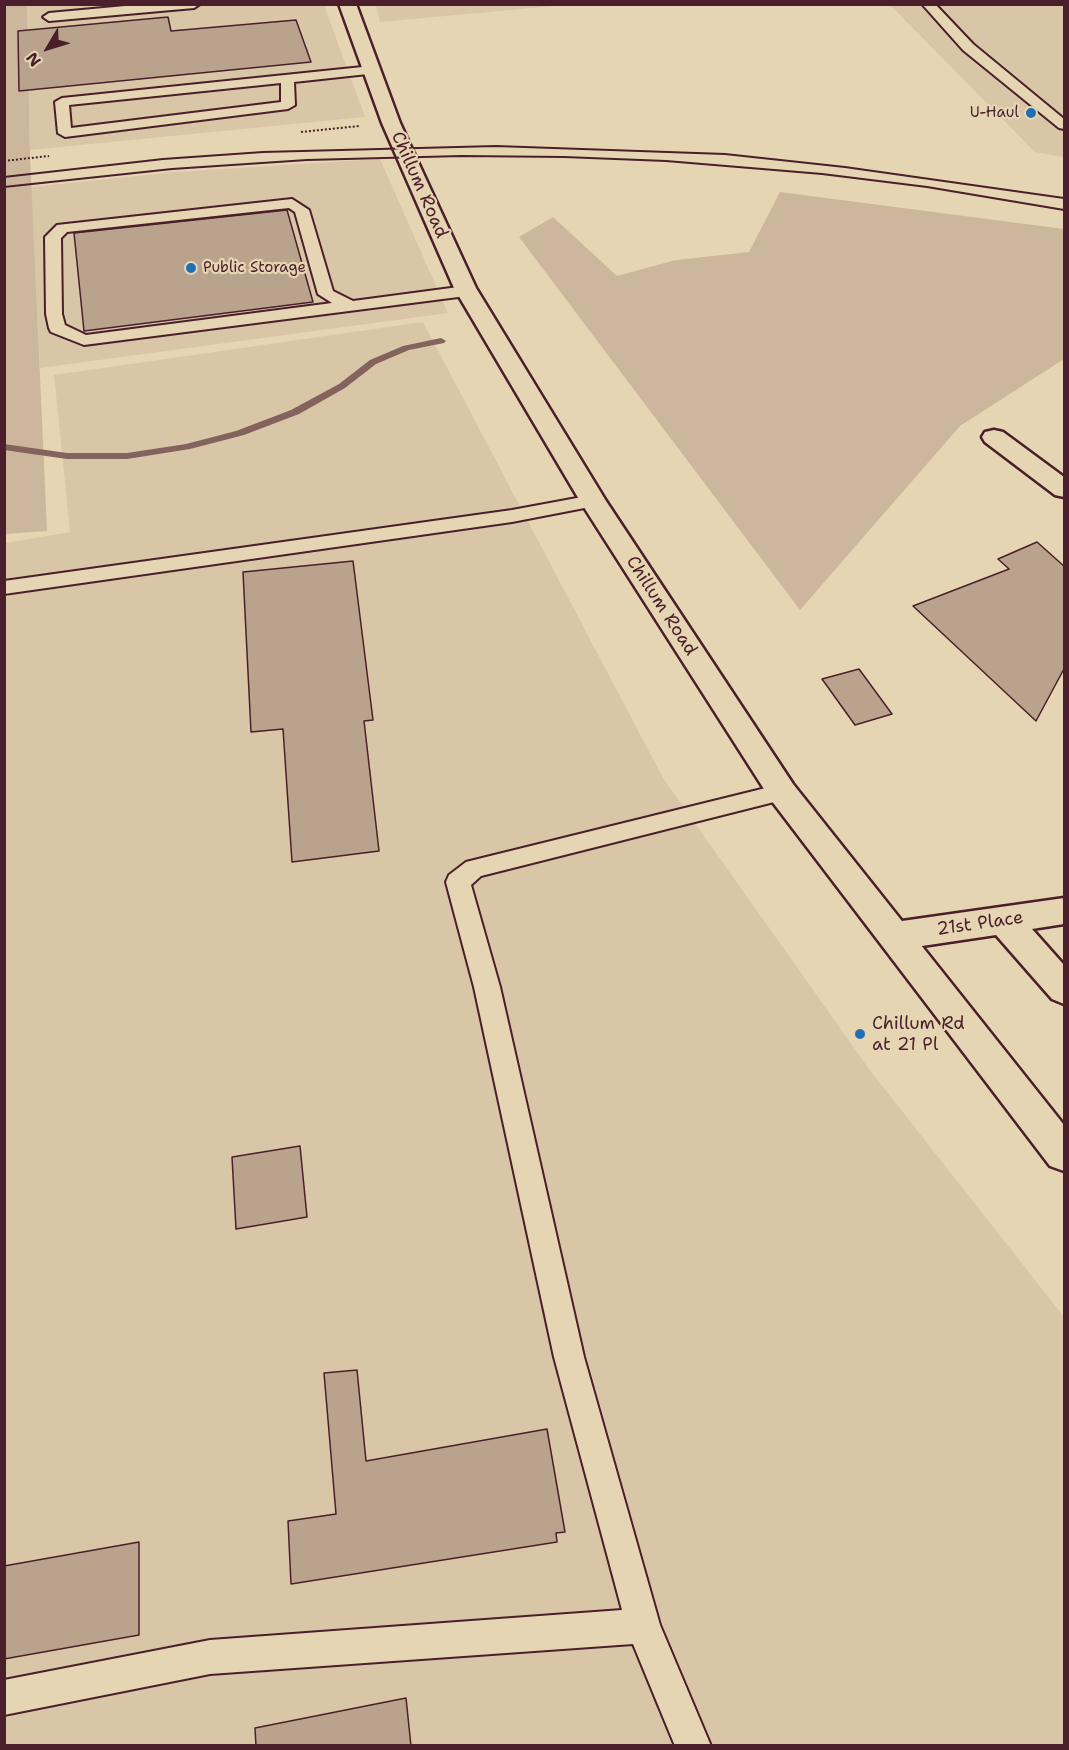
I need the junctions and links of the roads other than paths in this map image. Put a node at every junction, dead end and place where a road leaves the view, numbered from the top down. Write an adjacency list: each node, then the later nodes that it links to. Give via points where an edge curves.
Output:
1 (194, 4): 4 (lane)
2 (347, 4): 5 (main road, Chillum Road)
3 (928, 4): 7 (lane, via 968,46)
4 (48, 17)
5 (372, 70): 6 (lane); 8 (main road, Chillum Road, via 391,123)
6 (287, 80): 6 (lane, via 62,102 65,133 288,105)
7 (1065, 125)
8 (466, 291): 9 (lane); 12 (main road, Chillum Road)
9 (349, 305): 9 (lane, via 84,340 57,328 53,237 62,228 292,203 302,210 326,294)
10 (994, 437): 11 (main road)
11 (1065, 489)
12 (593, 501): 13 (lane, via 512,516); 14 (main road, Chillum Road)
13 (4, 588)
14 (782, 792): 17 (main road, Chillum Road); 20 (lane, via 474,869 458,882 487,987 568,1357)
15 (1065, 911): 16 (main road, 21st Place)
16 (1004, 920): 17 (main road, 21st Place); 18 (main road)
17 (895, 936): 19 (main road, Chillum Road)
18 (1065, 989)
19 (1065, 1154)
20 (643, 1626): 21 (lane, via 210,1657); 22 (lane)
21 (4, 1698)
22 (693, 1746)

